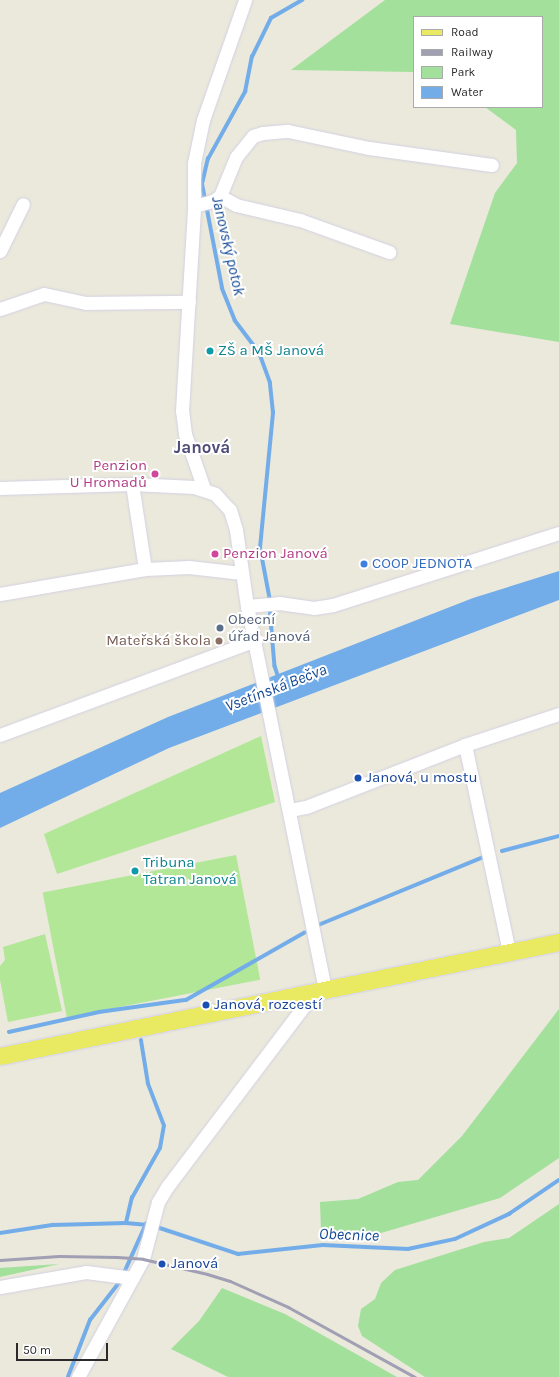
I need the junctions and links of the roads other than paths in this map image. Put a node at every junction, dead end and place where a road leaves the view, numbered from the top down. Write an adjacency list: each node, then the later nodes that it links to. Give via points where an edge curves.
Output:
1 (246, 0): 5 (street, via 203,120 194,163)
2 (492, 165): 3 (street, via 369,148 288,131 263,133 253,136 236,158)
3 (217, 198): 5 (street); 7 (street, via 300,220)
4 (23, 204): 6 (street)
5 (197, 206): 8 (street)
6 (0, 251)
7 (389, 252)
8 (189, 302): 9 (street, via 86,303 44,294); 12 (street, via 182,418 188,445)
9 (0, 309)
10 (132, 484): 11 (street); 12 (street); 14 (street)
11 (0, 488)
12 (204, 489): 15 (street, via 220,498 230,510 236,530)
13 (559, 533): 17 (street, via 333,605 314,608 280,602)
14 (145, 569): 15 (street, via 189,568); 16 (street)
15 (242, 573): 17 (street)
16 (0, 594)
17 (247, 606): 18 (street)
18 (257, 645): 20 (street); 22 (street)
19 (559, 714): 21 (street)
20 (0, 735)
21 (465, 745): 22 (street, via 306,807); 24 (street)
22 (289, 806): 25 (street)
23 (559, 942): 24 (main road)
24 (508, 952): 25 (main road)
25 (318, 989): 26 (main road); 27 (street, via 167,1187 154,1217 143,1260)
26 (0, 1056)
27 (133, 1278): 28 (street, via 86,1272); 29 (street)
28 (0, 1287)
29 (78, 1377)

